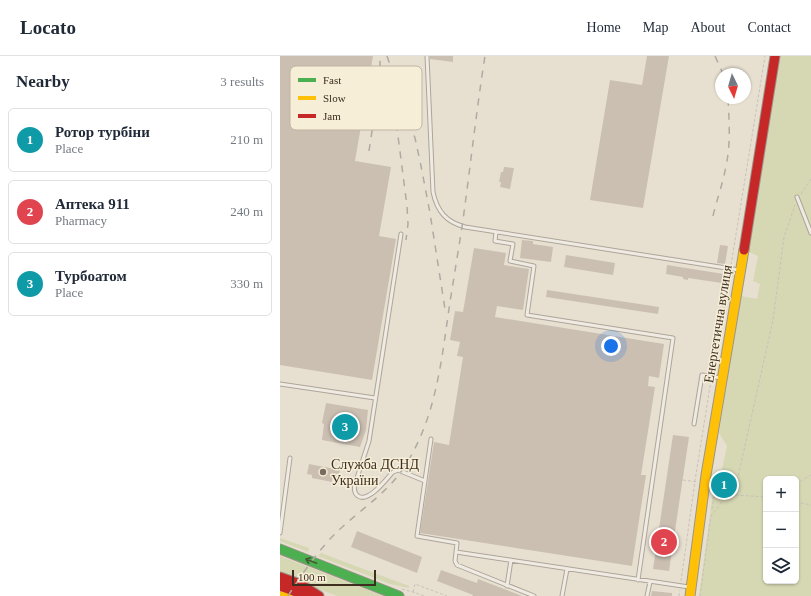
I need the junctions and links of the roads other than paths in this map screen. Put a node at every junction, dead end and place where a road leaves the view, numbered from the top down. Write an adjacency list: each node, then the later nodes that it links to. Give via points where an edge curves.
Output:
1 (427, 56): 4 (lane, via 433,187 437,205 444,216 455,224)
2 (775, 56): 7 (street, Енергетична вулиця)
3 (798, 197): 5 (lane)
4 (496, 232): 7 (lane); 21 (lane, via 494,241 513,244 510,261 534,266 527,315 673,338)
5 (811, 233)
6 (401, 234): 10 (lane)
7 (741, 270): 8 (street, Енергетична вулиця)
8 (723, 378): 11 (lane, via 702,375); 26 (street, Енергетична вулиця)
9 (280, 384): 10 (lane)
10 (375, 398): 14 (lane, via 369,441 354,487 356,494 360,497 371,494 395,471 402,471)
11 (694, 424)
12 (431, 439): 14 (lane)
13 (290, 458): 15 (lane)
14 (425, 481): 17 (lane, via 417,536 457,543)
15 (280, 533)
16 (280, 549): 25 (street, one-way to 16)
17 (456, 552): 18 (lane); 24 (lane, via 454,561 459,566)
18 (511, 560): 19 (lane); 24 (lane)
19 (566, 569): 21 (lane); 32 (lane)
20 (280, 576): 30 (street)
21 (638, 580): 22 (lane)
22 (650, 582): 26 (lane, via 681,586); 33 (lane)
23 (280, 586): 29 (street)
24 (507, 586): 31 (lane)
25 (398, 592)
26 (690, 592)
27 (280, 596): 28 (street)
28 (288, 596)
29 (307, 596)
30 (320, 596)
31 (534, 596)
32 (562, 596)
33 (647, 596)

